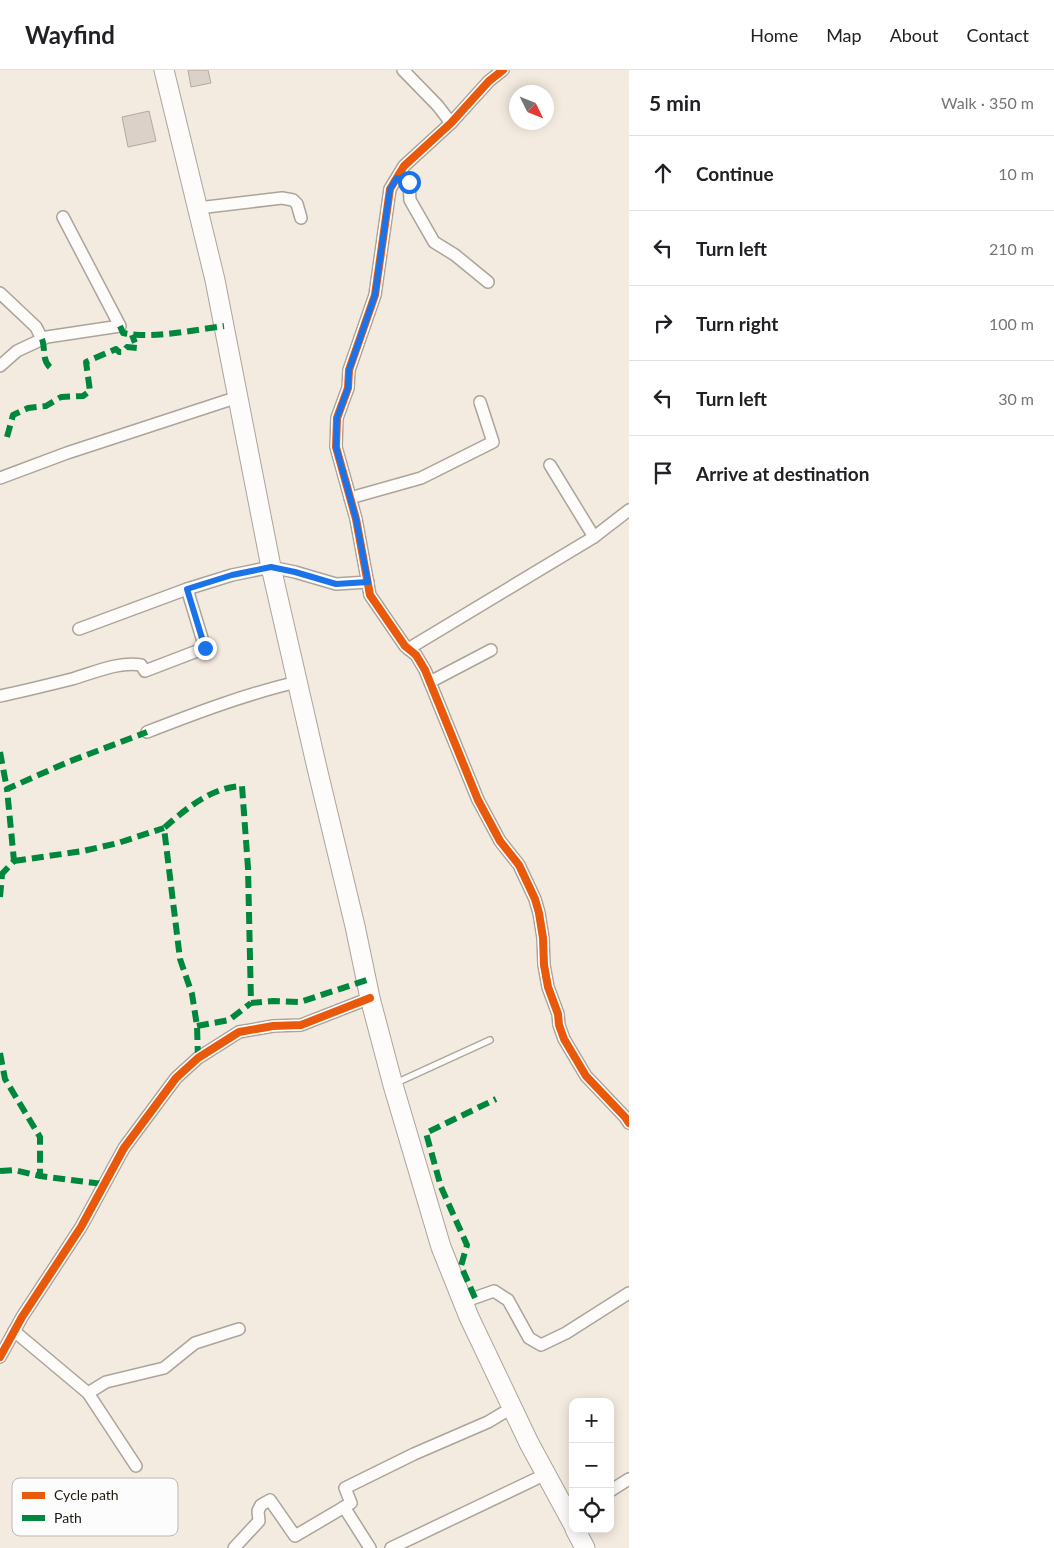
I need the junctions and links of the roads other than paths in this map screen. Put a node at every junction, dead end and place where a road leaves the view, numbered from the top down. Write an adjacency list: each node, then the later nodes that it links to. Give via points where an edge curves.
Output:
1 (164, 70): 6 (highway)
2 (503, 70): 4 (street)
3 (409, 72): 4 (street)
4 (451, 123): 5 (street, via 404,166)
5 (397, 178): 9 (street, via 409,182 410,200 434,242); 17 (street, via 390,189 375,295 349,370 348,388 337,418 336,447)
6 (198, 208): 8 (street, via 282,198 297,204); 13 (highway)
7 (63, 217): 11 (street, via 120,326)
8 (301, 218)
9 (488, 282)
10 (0, 293): 11 (street, via 36,327)
11 (42, 339): 12 (street, via 17,351)
12 (0, 366)
13 (238, 397): 16 (street); 20 (highway)
14 (480, 402): 17 (street, via 493,442 421,478)
15 (550, 465): 19 (street)
16 (0, 478)
17 (350, 498): 21 (street)
18 (629, 510): 19 (street)
19 (594, 537): 24 (street)
20 (271, 567): 21 (street, via 336,584); 22 (street); 26 (highway)
21 (368, 582): 24 (street, via 370,595)
22 (187, 589): 23 (street); 28 (street, via 205,648 145,671 133,664 118,666)
23 (79, 629)
24 (408, 649): 27 (street, via 416,655)
25 (491, 650): 27 (street)
26 (297, 682): 29 (street, via 274,687); 30 (highway)
27 (430, 682): 33 (street, via 478,800 500,841 519,865 535,899 548,987 564,1039 586,1076)
28 (0, 696)
29 (147, 732)
30 (370, 998): 32 (highway); 37 (street, via 301,1025 239,1032 198,1058 176,1078 124,1148 71,1243)
31 (490, 1040): 32 (lane)
32 (393, 1085): 35 (highway, via 441,1247)
33 (629, 1123)
34 (629, 1293): 35 (street, via 541,1345 529,1338 508,1300 494,1290)
35 (464, 1302): 40 (highway)
36 (240, 1329): 39 (street, via 195,1342 164,1368 106,1382)
37 (14, 1331): 38 (street); 39 (street)
38 (0, 1357)
39 (88, 1393): 41 (street)
40 (513, 1407): 42 (highway); 45 (street, via 488,1422 345,1488 351,1503)
41 (136, 1466)
42 (546, 1474): 46 (highway); 50 (street)
43 (629, 1480): 44 (street)
44 (614, 1489)
45 (344, 1507): 48 (street, via 295,1536 270,1500 261,1505 259,1521); 49 (street)
46 (569, 1515)
47 (578, 1533): 51 (highway)
48 (234, 1548)
49 (370, 1548)
50 (390, 1548)
51 (585, 1548)

